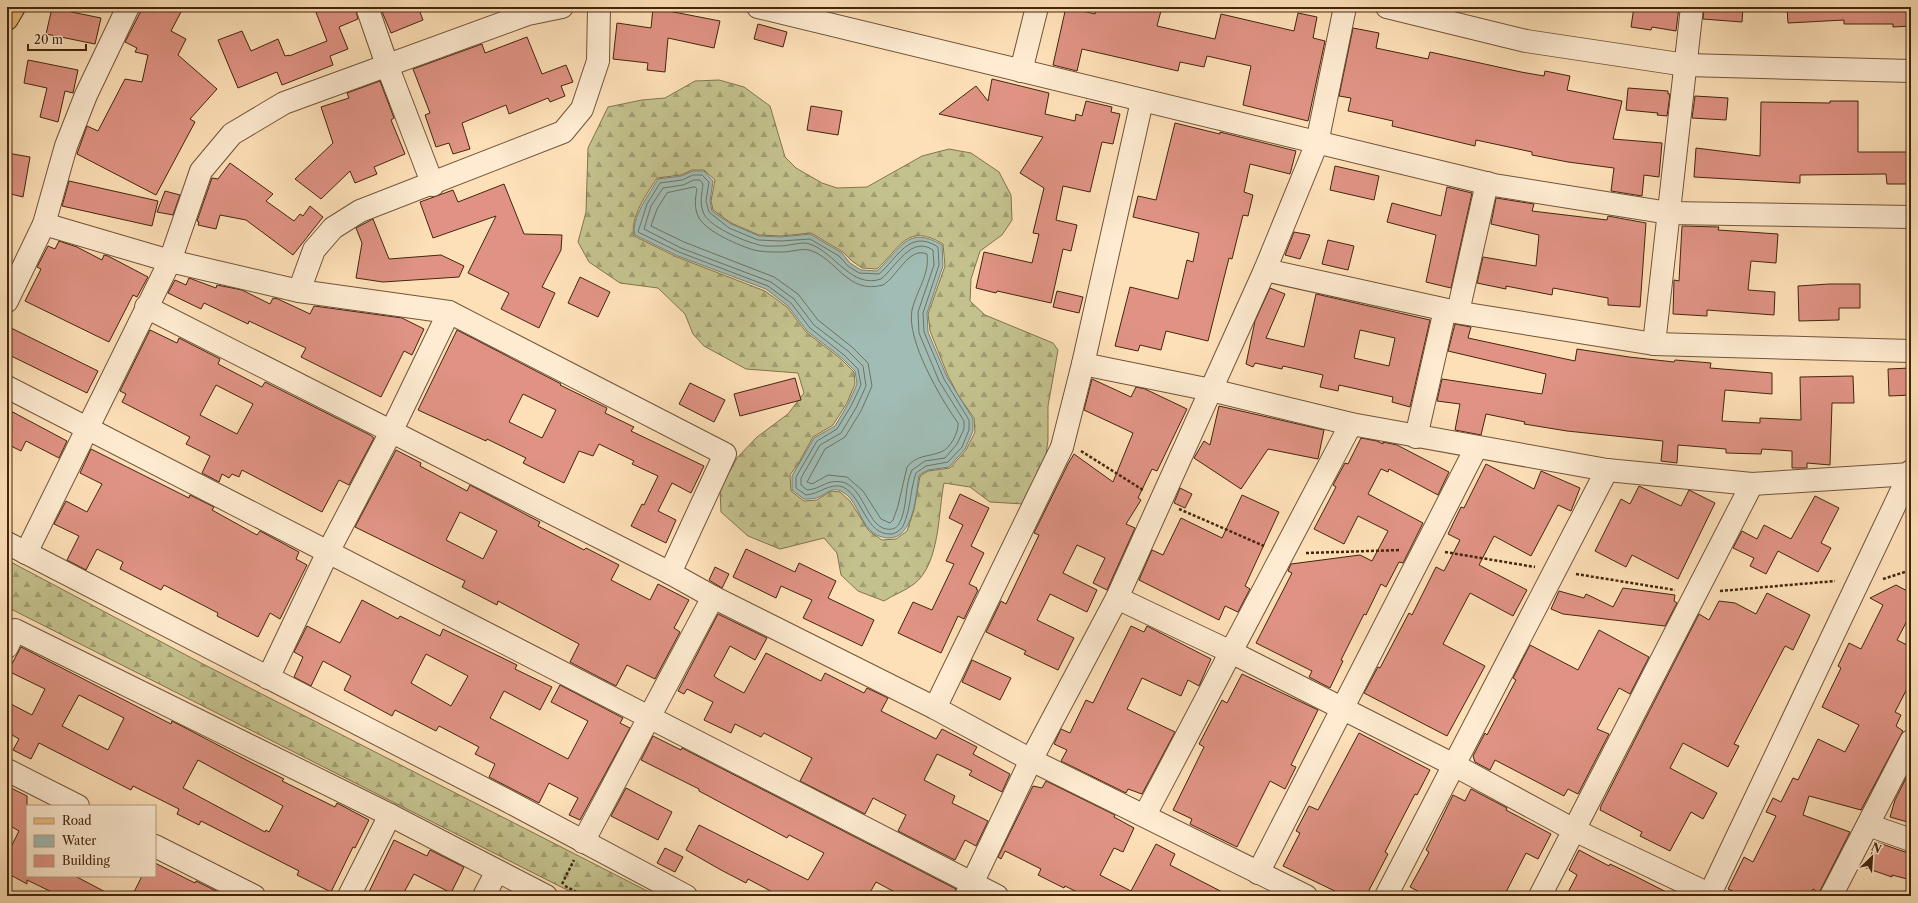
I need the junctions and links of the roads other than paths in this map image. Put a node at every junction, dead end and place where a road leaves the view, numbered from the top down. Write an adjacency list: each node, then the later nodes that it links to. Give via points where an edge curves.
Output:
1 (14, 7): 11 (main road)
2 (128, 7): 22 (street, via 86,94 66,146)
3 (367, 7): 12 (street)
4 (562, 7): 12 (street, via 528,14)
5 (599, 7): 19 (street, via 598,61 582,109 563,132)
6 (758, 7): 14 (street)
7 (1037, 7): 14 (street)
8 (1345, 7): 17 (street)
9 (1388, 7): 13 (street, via 1526,41)
10 (1692, 7): 13 (street)
11 (7, 19)
12 (387, 65): 19 (street); 23 (street, via 284,103 232,134 201,171)
13 (1686, 65): 15 (street); 20 (street)
14 (1020, 71): 16 (street)
15 (1911, 71)
16 (1142, 101): 17 (street); 32 (street)
17 (1317, 143): 18 (street); 24 (street)
18 (1487, 183): 20 (street); 28 (street)
19 (433, 184): 25 (street, via 360,211 333,228 314,250)
20 (1669, 213): 21 (street); 30 (street)
21 (1911, 217)
22 (44, 224): 23 (street); 26 (street)
23 (170, 261): 25 (street); 27 (street)
24 (1265, 270): 28 (street); 34 (street)
25 (299, 292): 29 (street)
26 (7, 301)
27 (146, 307): 36 (street); 37 (street)
28 (1452, 311): 30 (street); 38 (street)
29 (449, 312): 37 (street); 46 (street, via 725,454)
30 (1654, 344): 31 (street)
31 (1911, 351)
32 (1083, 364): 34 (street); 52 (street, via 1062,448)
33 (7, 387): 36 (street)
34 (1211, 390): 35 (street); 48 (street)
35 (1351, 424): 38 (street); 50 (street)
36 (86, 429): 44 (street); 45 (street)
37 (391, 432): 44 (street); 46 (street)
38 (1416, 437): 39 (street)
39 (1476, 448): 40 (street); 53 (street)
40 (1606, 470): 42 (street); 57 (street)
41 (1910, 473): 42 (street); 79 (street)
42 (1752, 484): 63 (street)
43 (7, 543): 45 (street)
44 (328, 552): 51 (street); 54 (street)
45 (26, 553): 51 (street)
46 (670, 573): 47 (street)
47 (713, 597): 52 (street); 54 (street)
48 (1117, 598): 50 (street); 56 (street)
49 (7, 647): 60 (street, via 15,630)
50 (1231, 652): 53 (street); 61 (street)
51 (268, 678): 65 (street)
52 (935, 708): 56 (street)
53 (1342, 708): 57 (street); 68 (street)
54 (649, 717): 65 (street); 69 (street)
55 (1911, 741): 62 (street)
56 (1031, 760): 61 (street); 69 (street)
57 (1454, 765): 63 (street); 77 (street)
58 (7, 770): 59 (street)
59 (76, 805)
60 (390, 815): 67 (street); 72 (street)
61 (1145, 816): 68 (street)
62 (1868, 825): 64 (street); 80 (street)
63 (1574, 830): 78 (street); 79 (street)
64 (1911, 840)
65 (583, 842): 74 (street)
66 (156, 847): 71 (street)
67 (497, 870): 70 (street); 73 (street)
68 (1258, 873): 76 (street)
69 (970, 890): 75 (street)
70 (552, 893)
71 (254, 896)
72 (349, 896)
73 (484, 896)
74 (686, 896)
75 (997, 896)
76 (1306, 896)
77 (1386, 896)
78 (1540, 896)
79 (1710, 896)
80 (1831, 896)

